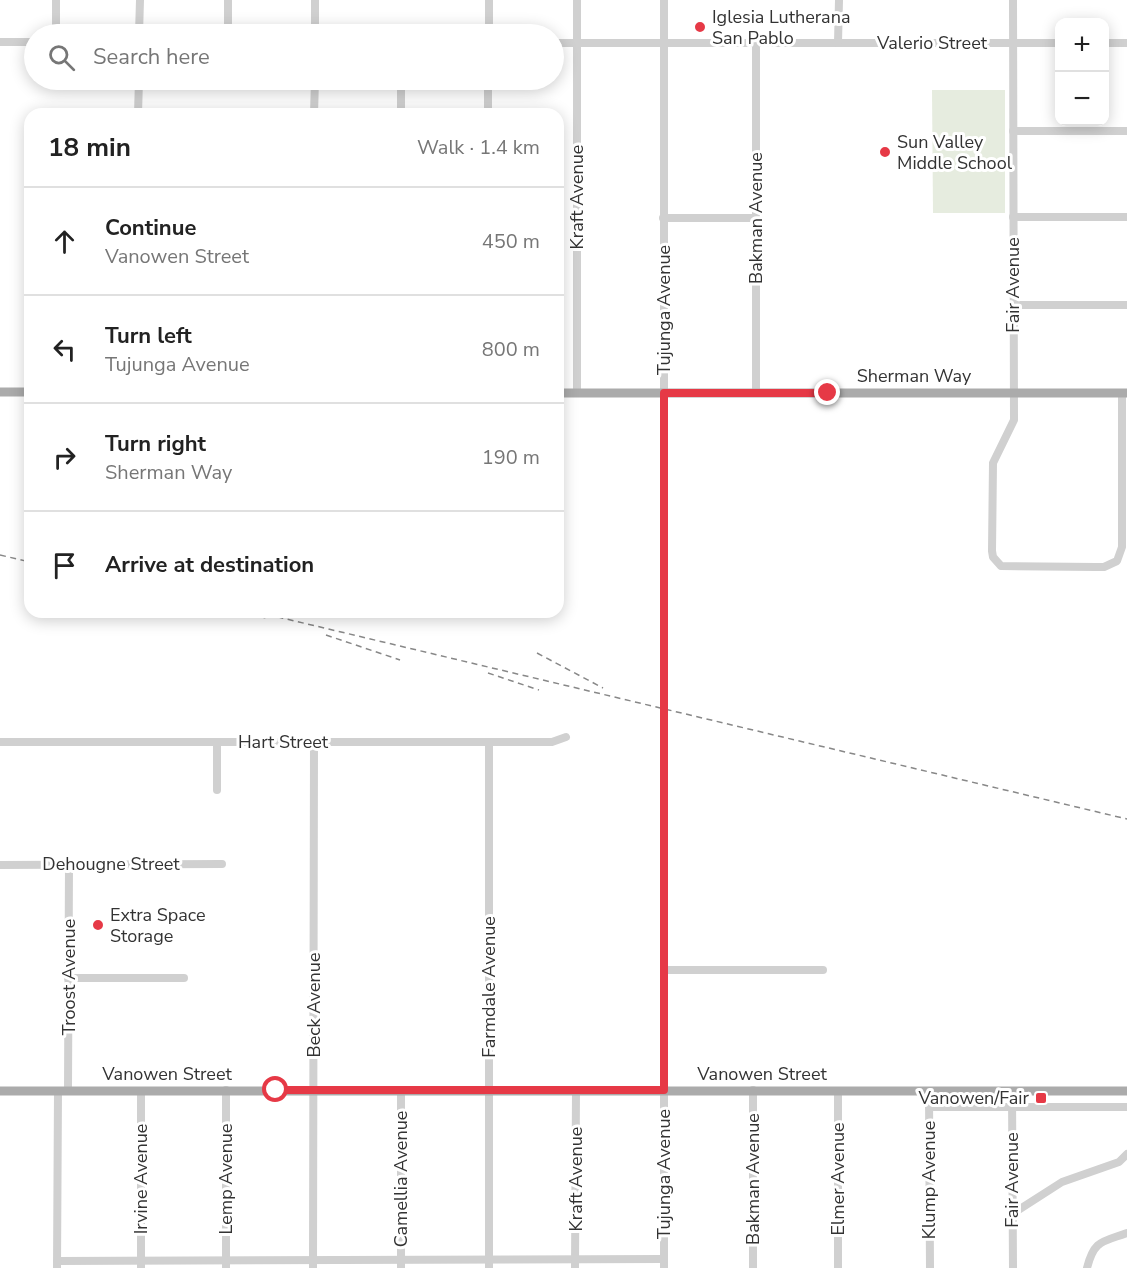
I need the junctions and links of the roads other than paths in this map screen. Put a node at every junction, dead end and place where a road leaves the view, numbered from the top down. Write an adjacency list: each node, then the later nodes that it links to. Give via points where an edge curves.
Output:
1 (56, 0): 10 (street)
2 (140, 0): 11 (street)
3 (228, 0): 12 (street)
4 (315, 0): 13 (street)
5 (489, 0): 14 (street)
6 (577, 0): 24 (street, Kraft Avenue)
7 (664, 0): 17 (street, Tujunga Avenue)
8 (839, 0): 18 (street)
9 (1013, 0): 19 (street, Fair Avenue)
10 (56, 24)
11 (139, 24)
12 (228, 24)
13 (315, 24)
14 (489, 24)
15 (0, 42): 16 (street)
16 (24, 42)
17 (663, 43): 24 (street, Valerio Street); 25 (street, Valerio Street); 38 (street, Tujunga Avenue)
18 (838, 43): 19 (street, Valerio Street); 25 (street, Valerio Street)
19 (1013, 43): 20 (street, Valerio Street); 34 (street, Fair Avenue)
20 (1055, 43)
21 (1109, 43): 22 (street)
22 (1127, 43)
23 (564, 44): 24 (street, Valerio Street)
24 (577, 44): 45 (street, Kraft Avenue)
25 (756, 44): 39 (street, Bakman Avenue)
26 (139, 90): 30 (street)
27 (315, 90): 31 (street)
28 (401, 90): 32 (street)
29 (488, 90): 33 (street)
30 (138, 108)
31 (314, 108)
32 (401, 108)
33 (488, 108)
34 (1013, 131): 35 (street); 36 (street, Fair Avenue)
35 (1127, 131)
36 (1013, 217): 37 (street); 40 (street, Fair Avenue)
37 (1127, 217)
38 (663, 218): 39 (street); 46 (street, Tujunga Avenue)
39 (756, 218): 47 (street, Bakman Avenue)
40 (1013, 305): 41 (street); 48 (street, Fair Avenue)
41 (1127, 305)
42 (0, 392): 43 (main road)
43 (24, 392)
44 (564, 393): 45 (main road, Sherman Way)
45 (577, 393): 46 (main road, Sherman Way)
46 (664, 393): 47 (main road, Sherman Way); 59 (street, Tujunga Avenue)
47 (756, 393): 48 (main road, Sherman Way)
48 (1014, 393): 49 (main road, Sherman Way); 49 (street, Fair Avenue, via 1013,426 992,470 992,551 997,562 1007,567 1096,567 1117,561 1123,539)
49 (1125, 393)
50 (566, 737): 53 (street, Hart Street, via 552,742)
51 (0, 742): 54 (street, Hart Street)
52 (314, 742): 53 (street, Hart Street); 54 (street, Hart Street); 73 (street, Beck Avenue)
53 (489, 742): 65 (street, Farmdale Avenue)
54 (217, 743): 55 (street)
55 (217, 790)
56 (69, 864): 57 (street, Dehougne Street); 58 (street, Dehougne Street); 61 (street, Troost Avenue)
57 (222, 864)
58 (0, 865)
59 (664, 970): 60 (street); 67 (street, Tujunga Avenue)
60 (823, 970)
61 (68, 978): 62 (street); 71 (street, Troost Avenue)
62 (184, 978)
63 (226, 1090): 72 (main road, Vanowen Street); 73 (main road, Vanowen Street); 87 (street, Lemp Avenue)
64 (401, 1090): 65 (main road, Vanowen Street); 73 (main road, Vanowen Street); 89 (street, Camellia Avenue)
65 (489, 1090): 66 (main road, Vanowen Street); 90 (street, Farmdale Avenue)
66 (576, 1090): 67 (main road, Vanowen Street); 91 (street, Kraft Avenue)
67 (664, 1090): 68 (main road, Vanowen Street); 84 (street, Tujunga Avenue)
68 (753, 1090): 74 (main road, Vanowen Street); 93 (street, Bakman Avenue)
69 (0, 1091): 70 (main road, Vanowen Street)
70 (58, 1091): 71 (main road, Vanowen Street); 85 (street)
71 (68, 1091): 72 (main road, Vanowen Street)
72 (141, 1091): 86 (street, Irvine Avenue)
73 (314, 1091): 88 (street, Beck Avenue)
74 (838, 1091): 77 (main road, Vanowen Street); 94 (street, Elmer Avenue)
75 (1012, 1091): 76 (main road, Vanowen Street); 77 (main road, Vanowen Street); 79 (street, Fair Avenue)
76 (1127, 1091)
77 (929, 1092): 78 (street, Klump Avenue)
78 (929, 1107): 79 (street); 95 (street, Klump Avenue)
79 (1012, 1107): 80 (street); 82 (street, Fair Avenue)
80 (1127, 1107)
81 (1127, 1154): 82 (street, via 1119,1162 1062,1182)
82 (1012, 1214): 96 (street, Fair Avenue)
83 (1127, 1233): 97 (street, via 1101,1243 1091,1252)
84 (664, 1259): 91 (street); 92 (street, Tujunga Avenue)
85 (57, 1264): 86 (street)
86 (141, 1264): 87 (street)
87 (226, 1264): 88 (street)
88 (313, 1264): 89 (street)
89 (401, 1264): 90 (street)
90 (489, 1264): 91 (street)
91 (575, 1264)
92 (664, 1268)
93 (753, 1268)
94 (838, 1268)
95 (930, 1268)
96 (1012, 1268)
97 (1087, 1268)

